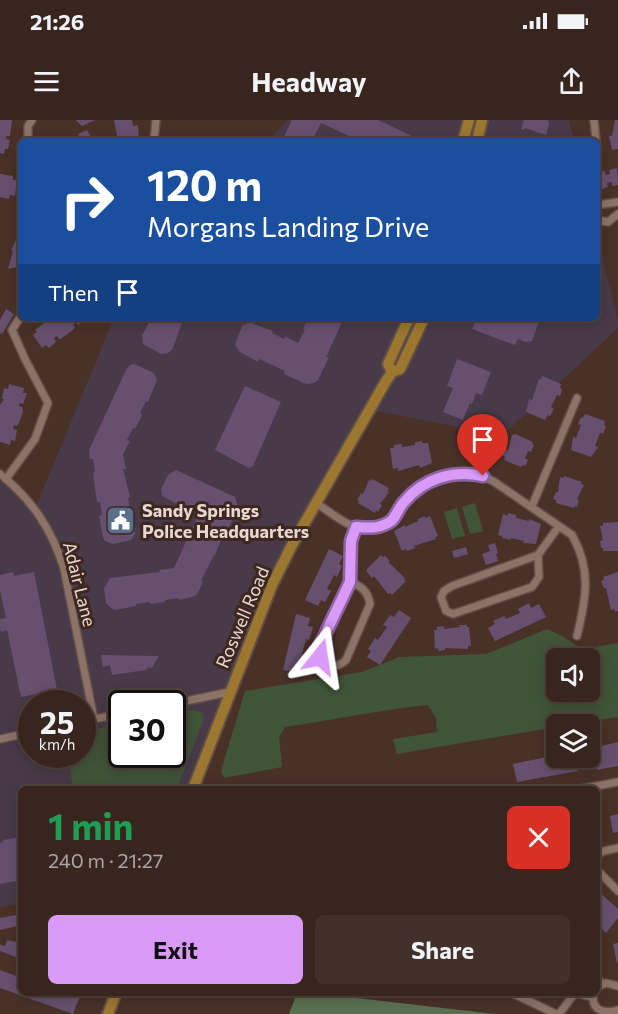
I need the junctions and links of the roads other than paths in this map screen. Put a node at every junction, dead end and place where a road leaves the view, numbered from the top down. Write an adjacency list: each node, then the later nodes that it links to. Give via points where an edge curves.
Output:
1 (32, 120): 6 (street)
2 (156, 120): 7 (street)
3 (469, 120): 8 (main road)
4 (482, 120): 9 (main road)
5 (594, 120): 10 (street)
6 (28, 138)
7 (154, 138)
8 (464, 138)
9 (478, 138)
10 (596, 138)
11 (618, 202): 12 (street)
12 (600, 205)
13 (618, 214): 14 (street, via 608,222)
14 (600, 221)
15 (18, 321): 20 (street, via 12,330 48,403 34,439)
16 (408, 321): 18 (main road, Roswell Road, via 388,364)
17 (423, 321): 18 (main road, Roswell Road, via 400,369)
18 (392, 372): 21 (main road, Roswell Road)
19 (577, 398): 22 (street)
20 (3, 477): 28 (street, Adair Lane, via 37,509 59,550)
21 (316, 503): 24 (street); 29 (main road, Roswell Road, via 272,585)
22 (532, 506): 23 (street); 24 (street, via 493,481 467,473 439,477 413,490 393,520 375,528)
23 (559, 526): 25 (street); 27 (street, via 572,535 580,549 585,574 586,596)
24 (356, 527): 26 (street, via 351,541)
25 (538, 555): 25 (street, via 452,586 441,597 446,612 453,614 532,587 539,577)
26 (350, 582): 26 (street, via 318,651 328,666 346,660 370,604 362,586)
27 (577, 636)
28 (88, 690)
29 (229, 692): 30 (street); 34 (main road, Roswell Road)
30 (186, 701)
31 (18, 735): 32 (street)
32 (0, 739)
33 (618, 782): 35 (street)
34 (194, 786)
35 (597, 786)
36 (618, 848): 37 (street)
37 (600, 853)
38 (600, 873): 39 (street)
39 (618, 891)
40 (600, 986): 41 (street, via 611,982)
41 (618, 986)
42 (115, 996): 47 (main road)
43 (518, 996): 48 (street)
44 (572, 996): 48 (street)
45 (593, 996): 46 (street, via 600,1012)
46 (618, 1010)
47 (108, 1014)
48 (557, 1014)

